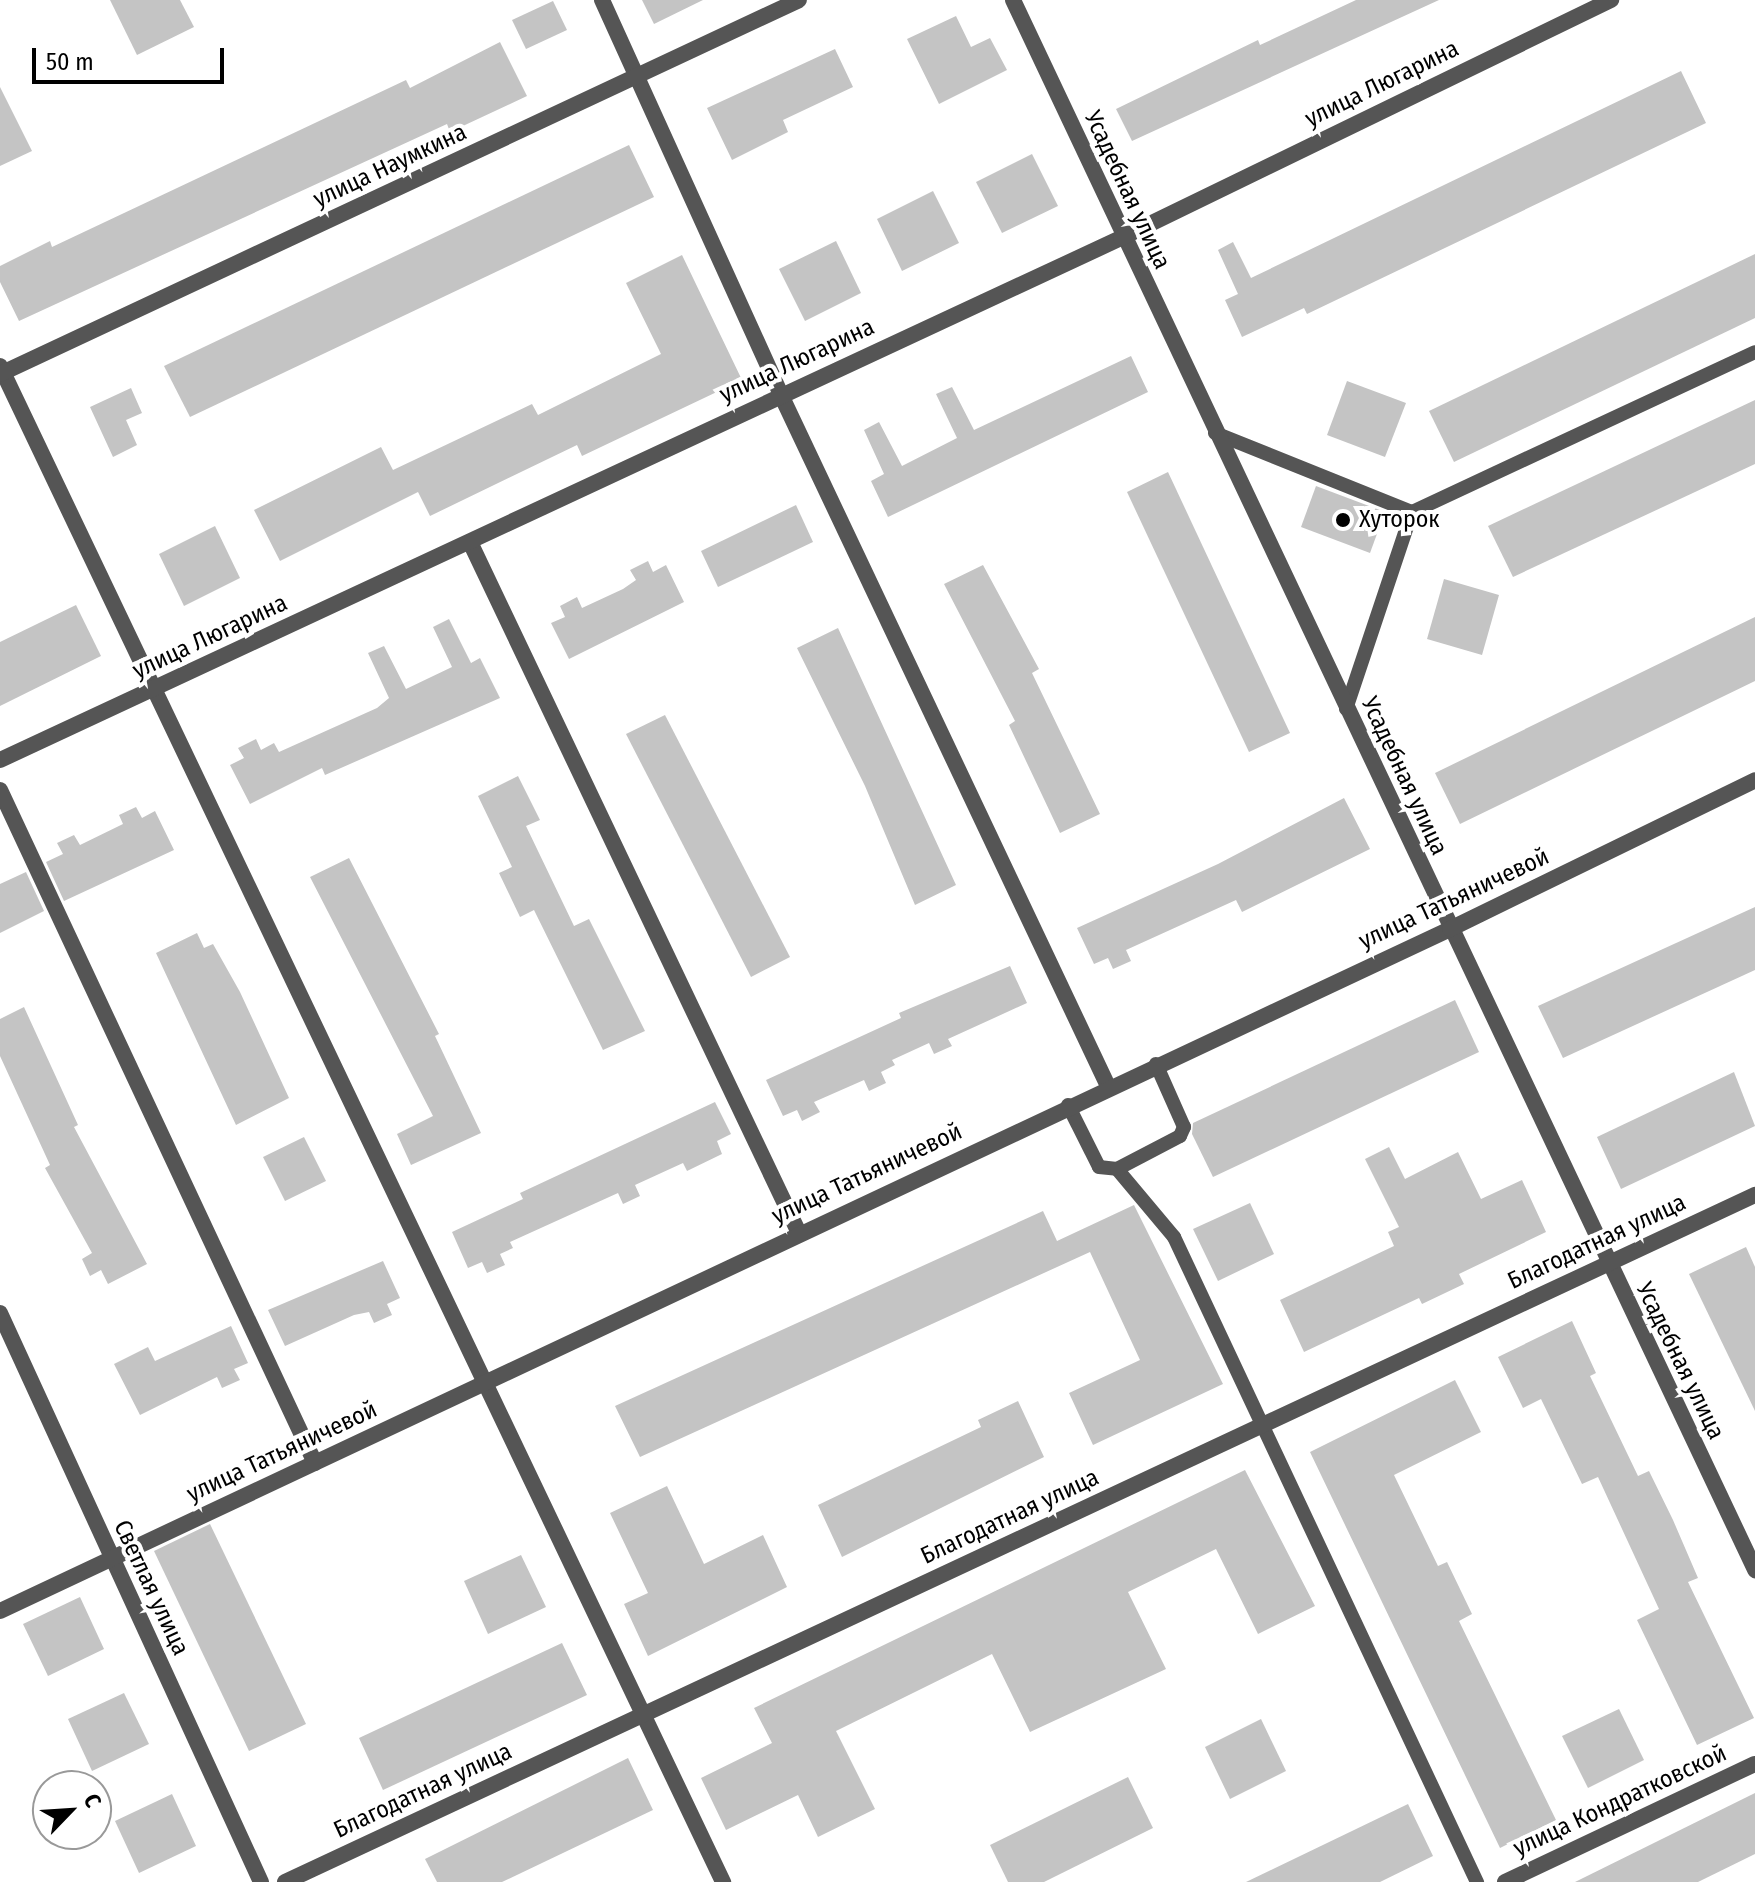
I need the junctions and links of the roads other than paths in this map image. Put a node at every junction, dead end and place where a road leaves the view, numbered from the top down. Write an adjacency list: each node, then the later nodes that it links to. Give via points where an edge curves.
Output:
1 (602, 0): 5 (street)
2 (799, 0): 5 (street, улица Наумкина)
3 (1013, 0): 6 (street, Усадебная улица)
4 (1611, 0): 6 (street, улица Люгарина)
5 (638, 77): 8 (street, улица Наумкина); 9 (street)
6 (1121, 238): 9 (street, улица Люгарина); 10 (street, Усадебная улица)
7 (1755, 352): 11 (lane)
8 (1, 371): 13 (street)
9 (781, 395): 12 (street, улица Люгарина); 20 (street)
10 (1215, 433): 11 (lane); 14 (street, Усадебная улица)
11 (1412, 512): 14 (lane)
12 (470, 542): 13 (street, улица Люгарина); 24 (street)
13 (155, 689): 15 (street, улица Люгарина); 27 (street)
14 (1346, 709): 18 (street, Усадебная улица)
15 (0, 760)
16 (1755, 780): 18 (street, улица Татьяничевой)
17 (0, 790): 29 (street)
18 (1450, 929): 19 (street, улица Татьяничевой); 25 (street, Усадебная улица)
19 (1156, 1064): 20 (street, улица Татьяничевой); 22 (lane, via 1184,1127 1180,1136)
20 (1108, 1086): 21 (street, улица Татьяничевой)
21 (1068, 1105): 22 (lane, via 1099,1167); 24 (street, улица Татьяничевой)
22 (1117, 1169): 28 (lane, via 1174,1237)
23 (1755, 1195): 25 (street, Благодатная улица)
24 (799, 1233): 27 (street, улица Татьяничевой)
25 (1606, 1264): 28 (street, Благодатная улица); 31 (street, Усадебная улица)
26 (0, 1313): 30 (street, Светлая улица)
27 (482, 1385): 29 (street, улица Татьяничевой); 33 (street)
28 (1261, 1425): 33 (street, Благодатная улица); 38 (lane)
29 (315, 1463): 30 (street, улица Татьяничевой)
30 (110, 1558): 32 (street, улица Татьяничевой); 35 (street, Светлая улица)
31 (1755, 1570)
32 (0, 1611)
33 (643, 1715): 36 (street, Благодатная улица); 37 (street)
34 (1755, 1764): 39 (street, улица Кондратковской)
35 (261, 1882)
36 (285, 1882)
37 (723, 1882)
38 (1477, 1882)
39 (1505, 1882)

